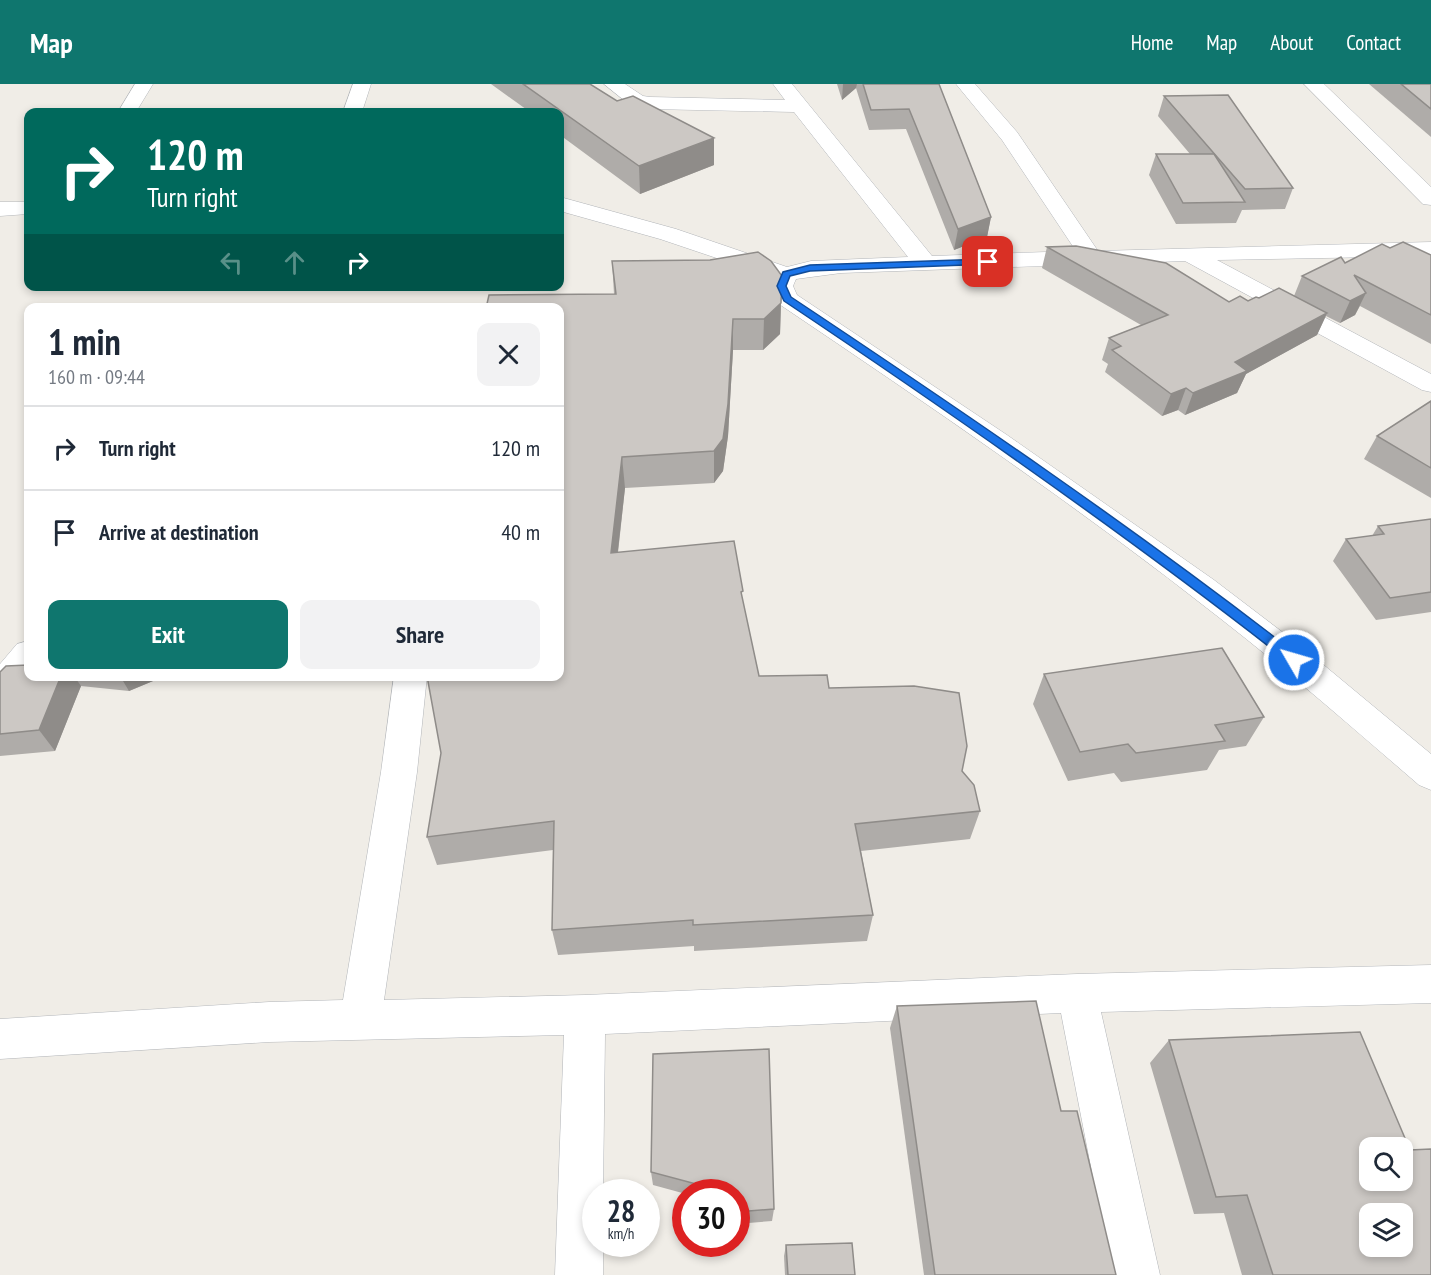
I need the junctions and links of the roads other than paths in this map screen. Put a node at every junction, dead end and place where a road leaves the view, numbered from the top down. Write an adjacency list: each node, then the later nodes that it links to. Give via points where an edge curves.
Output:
1 (144, 84): 8 (street)
2 (362, 84): 9 (street)
3 (613, 84): 7 (street, via 637,100 650,103)
4 (782, 84): 7 (street)
5 (964, 84): 16 (street, via 1010,136)
6 (1313, 84): 10 (street)
7 (797, 106): 17 (street)
8 (129, 108)
9 (354, 108)
10 (1431, 199)
11 (564, 205): 18 (street, via 668,234)
12 (24, 208): 13 (street)
13 (0, 209)
14 (1431, 249): 15 (street)
15 (1188, 254): 16 (street); 19 (street)
16 (1092, 258): 17 (street)
17 (925, 263): 18 (street, via 810,268)
18 (786, 274): 23 (street, via 782,286 787,298 1204,589 1313,674)
19 (1431, 384)
20 (24, 658): 22 (street)
21 (410, 681): 27 (street)
22 (0, 687)
23 (1431, 775)
24 (1431, 984): 25 (street)
25 (1077, 993): 26 (street); 30 (street)
26 (585, 1015): 27 (street); 29 (street)
27 (360, 1020): 28 (street)
28 (0, 1039)
29 (579, 1275)
30 (1136, 1275)

